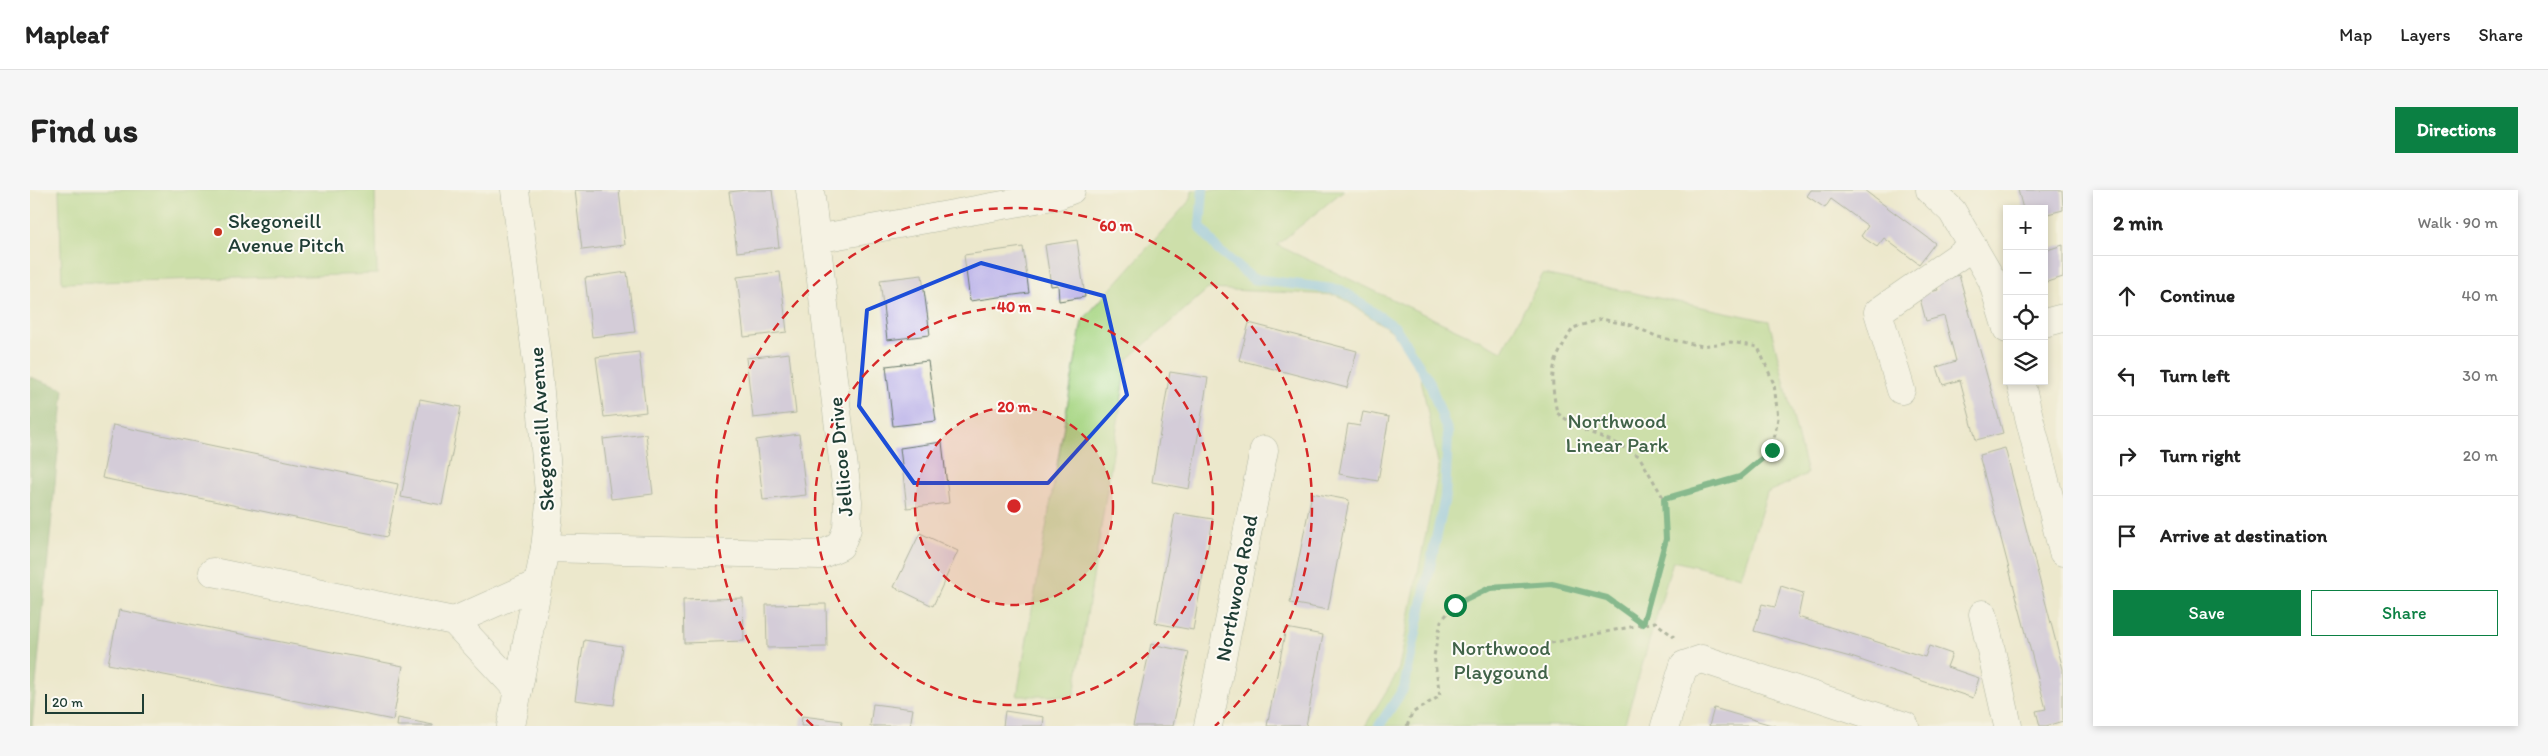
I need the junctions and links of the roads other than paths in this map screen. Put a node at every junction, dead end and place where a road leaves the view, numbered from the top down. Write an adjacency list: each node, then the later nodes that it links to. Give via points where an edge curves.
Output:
1 (515, 190): 14 (street, Skegoneill Avenue, via 546,441 550,504)
2 (810, 190): 5 (street, Jellicoe Drive)
3 (1071, 190): 5 (street)
4 (1930, 190): 6 (street, via 1952,211)
5 (816, 239): 14 (street, Jellicoe Drive, via 848,501 846,529 840,546 820,555)
6 (1973, 246): 7 (street, via 1992,280); 11 (street, via 1878,312)
7 (2003, 316)
8 (2063, 318): 9 (street)
9 (2048, 322)
10 (2021, 385): 13 (street)
11 (1902, 390)
12 (1264, 450): 21 (street, Northwood Road)
13 (2061, 538)
14 (544, 548): 16 (street, Skegoneill Avenue)
15 (212, 572): 18 (street)
16 (537, 584): 18 (street); 19 (street, Skegoneill Avenue)
17 (1983, 614): 24 (street)
18 (454, 621): 19 (street)
19 (518, 690): 20 (street, Skegoneill Avenue)
20 (511, 726)
21 (1208, 726)
22 (1665, 726): 23 (street, via 1684,665 1702,659)
23 (1905, 726)
24 (2008, 726)

